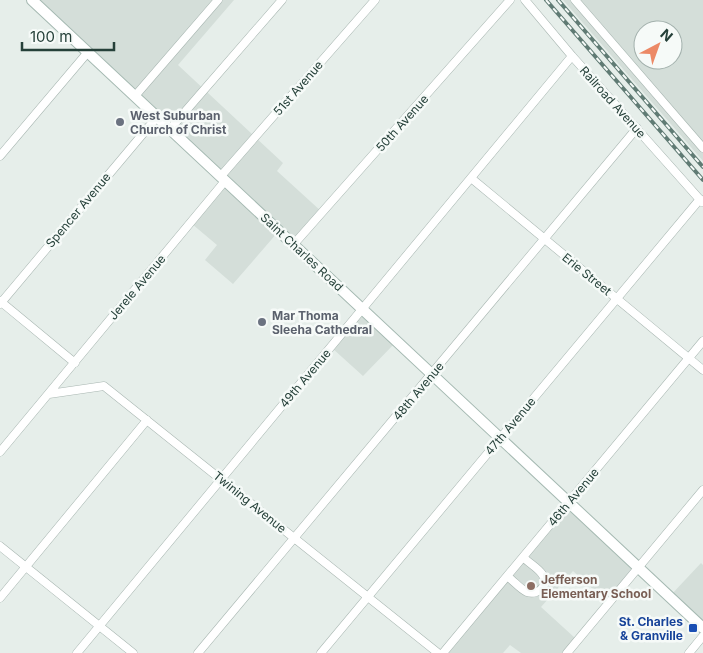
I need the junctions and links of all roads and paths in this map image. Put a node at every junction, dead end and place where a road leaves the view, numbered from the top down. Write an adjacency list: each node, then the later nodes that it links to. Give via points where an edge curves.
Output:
1 (32, 0): 8 (main road, Saint Charles Road)
2 (218, 0): 10 (street)
3 (282, 0): 13 (street)
4 (374, 0): 17 (street, 51st Avenue)
5 (510, 0): 20 (street, 50th Avenue)
6 (525, 0): 9 (street, Railroad Avenue)
7 (575, 0): 14 (street)
8 (88, 52): 10 (main road, Saint Charles Road); 15 (street)
9 (572, 56): 12 (street, Railroad Avenue); 16 (street, 49th Avenue)
10 (135, 96): 11 (main road, Saint Charles Road)
11 (157, 117): 13 (main road, Saint Charles Road); 22 (street, Spencer Avenue)
12 (637, 128): 18 (street, Railroad Avenue); 19 (street, 48th Avenue)
13 (170, 129): 17 (main road, Saint Charles Road)
14 (703, 148)
15 (0, 156)
16 (471, 178): 19 (street, Erie Street); 23 (street, 49th Avenue)
17 (223, 179): 20 (main road, Saint Charles Road); 26 (street, Jerele Avenue)
18 (702, 201): 21 (street, 47th Avenue)
19 (543, 239): 21 (street, Erie Street); 28 (street, 48th Avenue)
20 (294, 244): 23 (main road, Saint Charles Road)
21 (616, 299): 25 (street, Erie Street); 31 (street, 47th Avenue)
22 (1, 302): 26 (street)
23 (362, 309): 28 (main road, Saint Charles Road); 33 (street, 49th Avenue)
24 (703, 341): 25 (street, 46th Avenue)
25 (688, 359): 27 (street, Erie Street); 35 (street, 46th Avenue)
26 (75, 363): 29 (street, Jerele Avenue)
27 (703, 370)
28 (432, 374): 31 (main road, Saint Charles Road); 36 (street, 48th Avenue)
29 (49, 394): 30 (street, Twining Avenue, via 104,386); 32 (street)
30 (148, 420): 33 (street, Twining Avenue); 39 (street)
31 (500, 438): 35 (main road, Saint Charles Road); 42 (street, 47th Avenue)
32 (0, 452)
33 (221, 479): 36 (street, Twining Avenue); 44 (street, 49th Avenue)
34 (703, 490): 40 (street)
35 (569, 503): 38 (street, 46th Avenue); 40 (main road, Saint Charles Road)
36 (294, 538): 42 (street, Twining Avenue); 49 (street, 48th Avenue)
37 (0, 546): 39 (street)
38 (524, 558): 41 (street, 46th Avenue); 41 (street, via 543,574 542,590 526,591)
39 (26, 567): 43 (street); 44 (street)
40 (638, 567): 45 (main road, Saint Charles Road); 53 (street)
41 (508, 576): 52 (street, 46th Avenue)
42 (368, 596): 50 (street, 47th Avenue); 51 (street, Twining Avenue)
43 (0, 598)
44 (99, 626): 47 (street, 49th Avenue); 48 (street)
45 (703, 628)
46 (703, 636): 54 (street)
47 (77, 653)
48 (132, 653)
49 (198, 653)
50 (322, 653)
51 (438, 653)
52 (443, 653)
53 (567, 653)
54 (689, 653)

